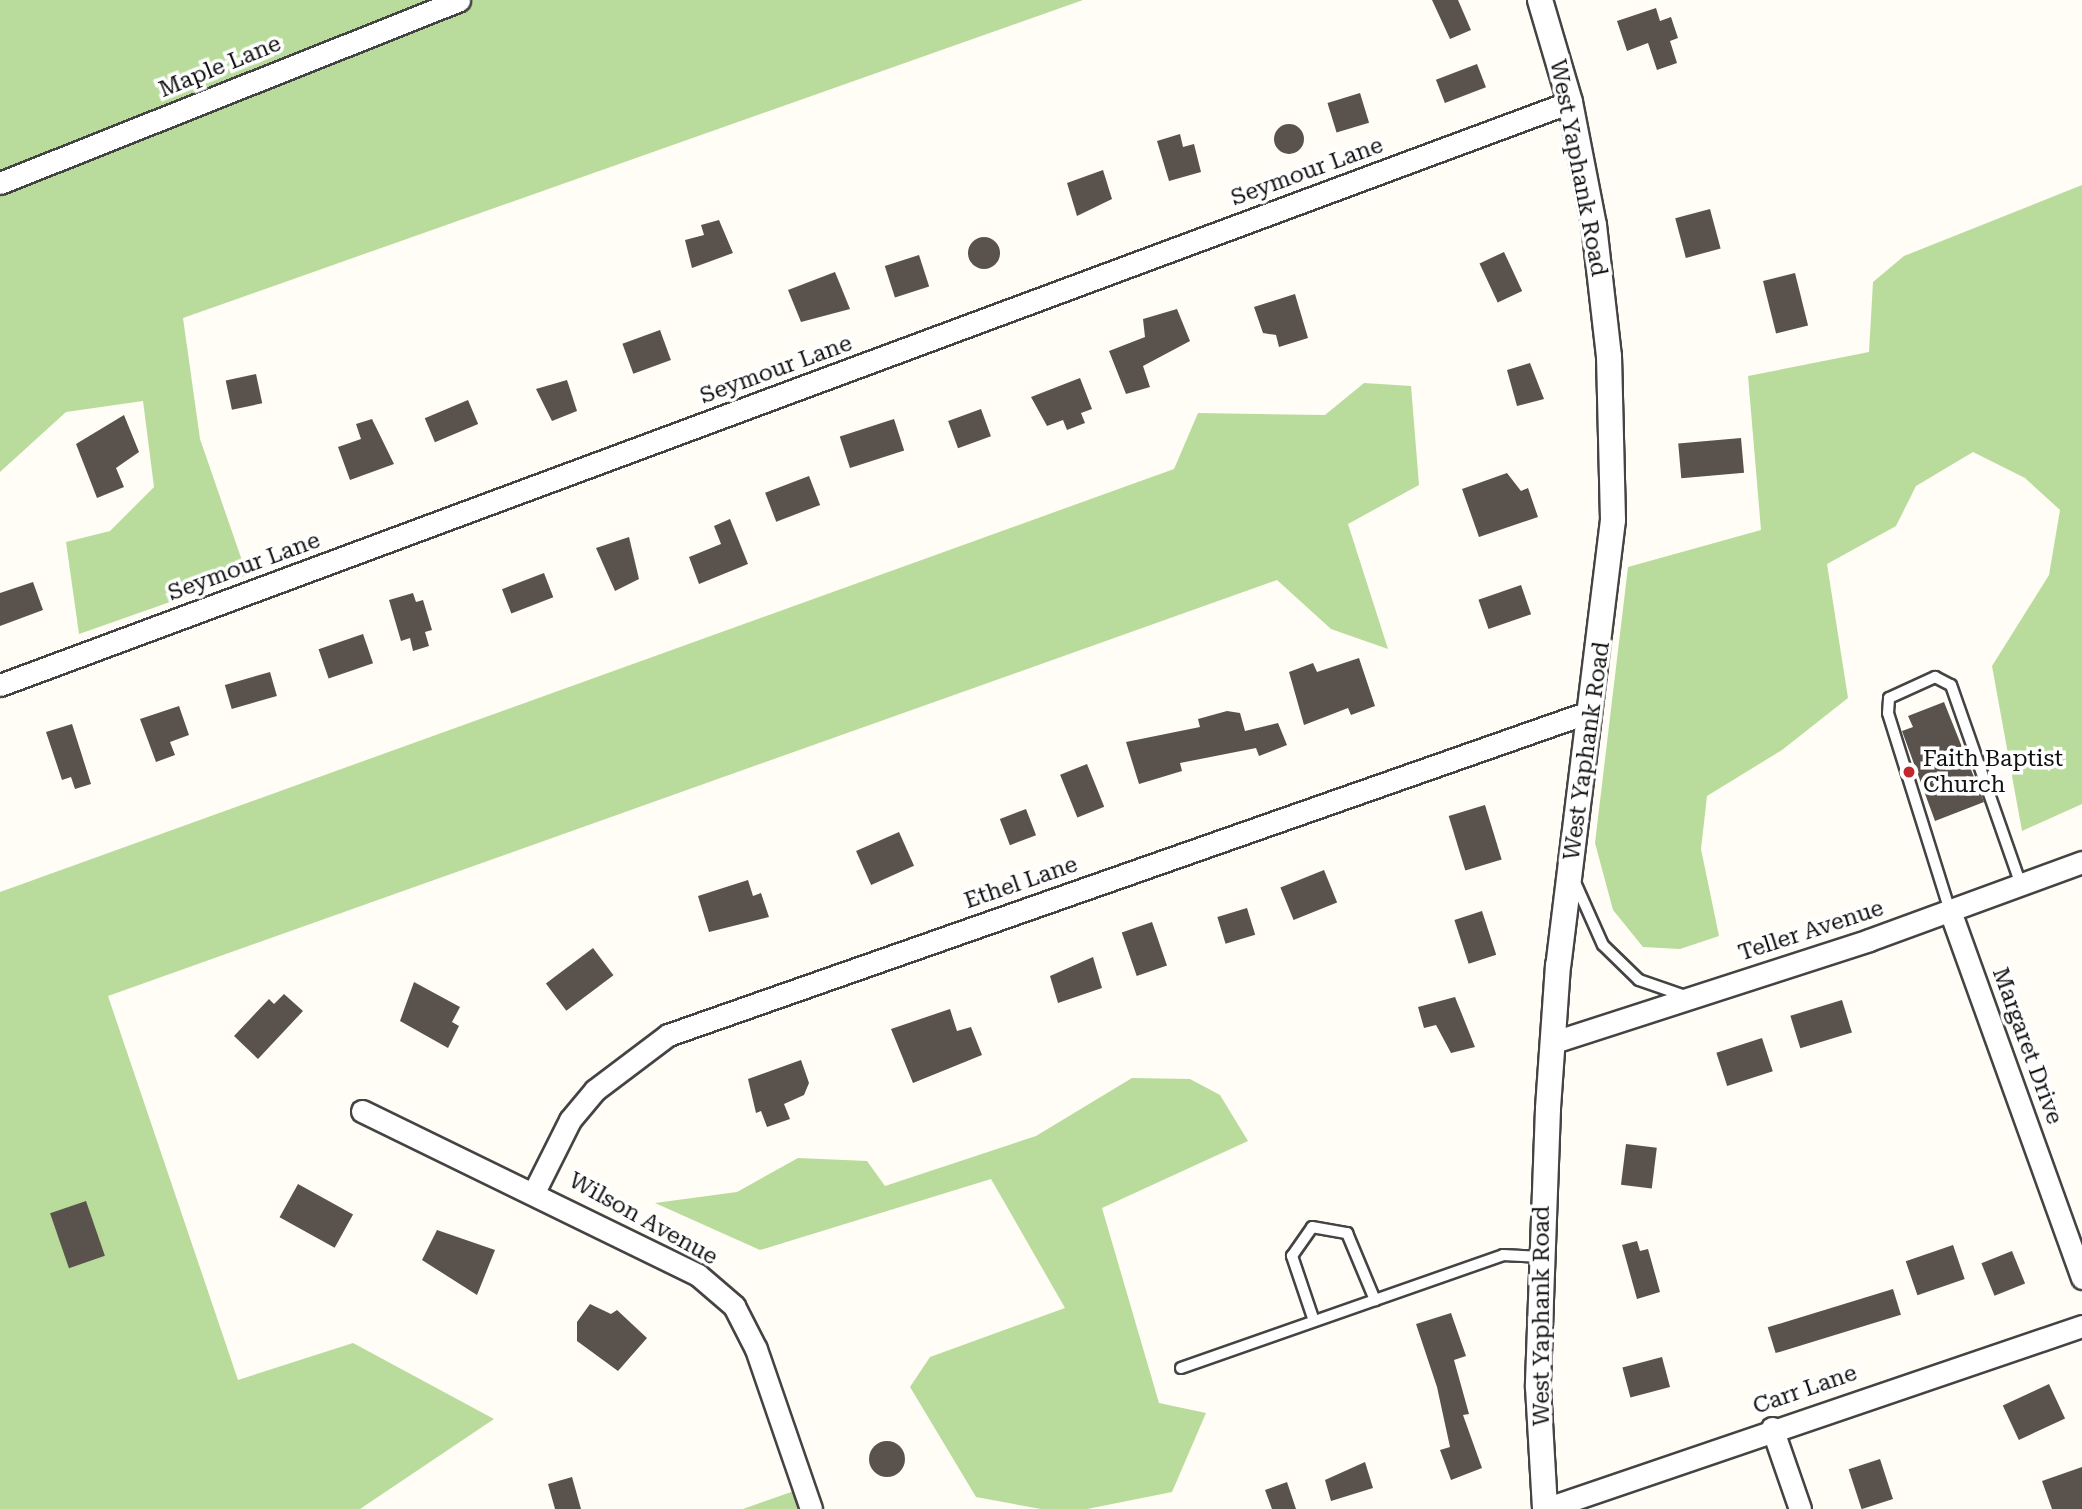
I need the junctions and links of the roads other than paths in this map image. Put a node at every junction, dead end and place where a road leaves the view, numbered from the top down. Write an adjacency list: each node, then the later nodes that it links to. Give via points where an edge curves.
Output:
1 (459, 0): 4 (street, Maple Lane)
2 (1540, 0): 3 (street, West Yaphank Road)
3 (1570, 102): 5 (street, Seymour Lane); 6 (street, West Yaphank Road, via 1594,225 1609,356 1613,520)
4 (0, 183)
5 (0, 685)
6 (1589, 712): 8 (street, West Yaphank Road); 14 (street, Ethel Lane, via 668,1035 628,1059 587,1100)
7 (2082, 862): 9 (street, Teller Avenue)
8 (1570, 873): 11 (lane, via 1603,945 1639,979); 12 (street, West Yaphank Road)
9 (2021, 885): 10 (street, Teller Avenue); 10 (lane, via 1956,695 1951,685 1935,677 1889,698 1888,713)
10 (1950, 911): 11 (street, Teller Avenue); 16 (street, Margaret Drive)
11 (1691, 998): 12 (street, Teller Avenue)
12 (1555, 1042): 15 (street, West Yaphank Road)
13 (362, 1111): 14 (street, Wilson Avenue)
14 (535, 1190): 22 (street, Wilson Avenue, via 698,1275 734,1306 756,1349)
15 (1542, 1257): 17 (lane, via 1503,1255); 23 (street, West Yaphank Road, via 1538,1387)
16 (2082, 1278)
17 (1375, 1300): 18 (lane); 18 (lane, via 1347,1233 1312,1227 1292,1256)
18 (1314, 1321): 20 (lane)
19 (2082, 1325): 21 (street, Carr Lane)
20 (1181, 1368)
21 (1772, 1428): 23 (street, Carr Lane); 24 (street)
22 (811, 1509)
23 (1545, 1509)
24 (1800, 1509)

